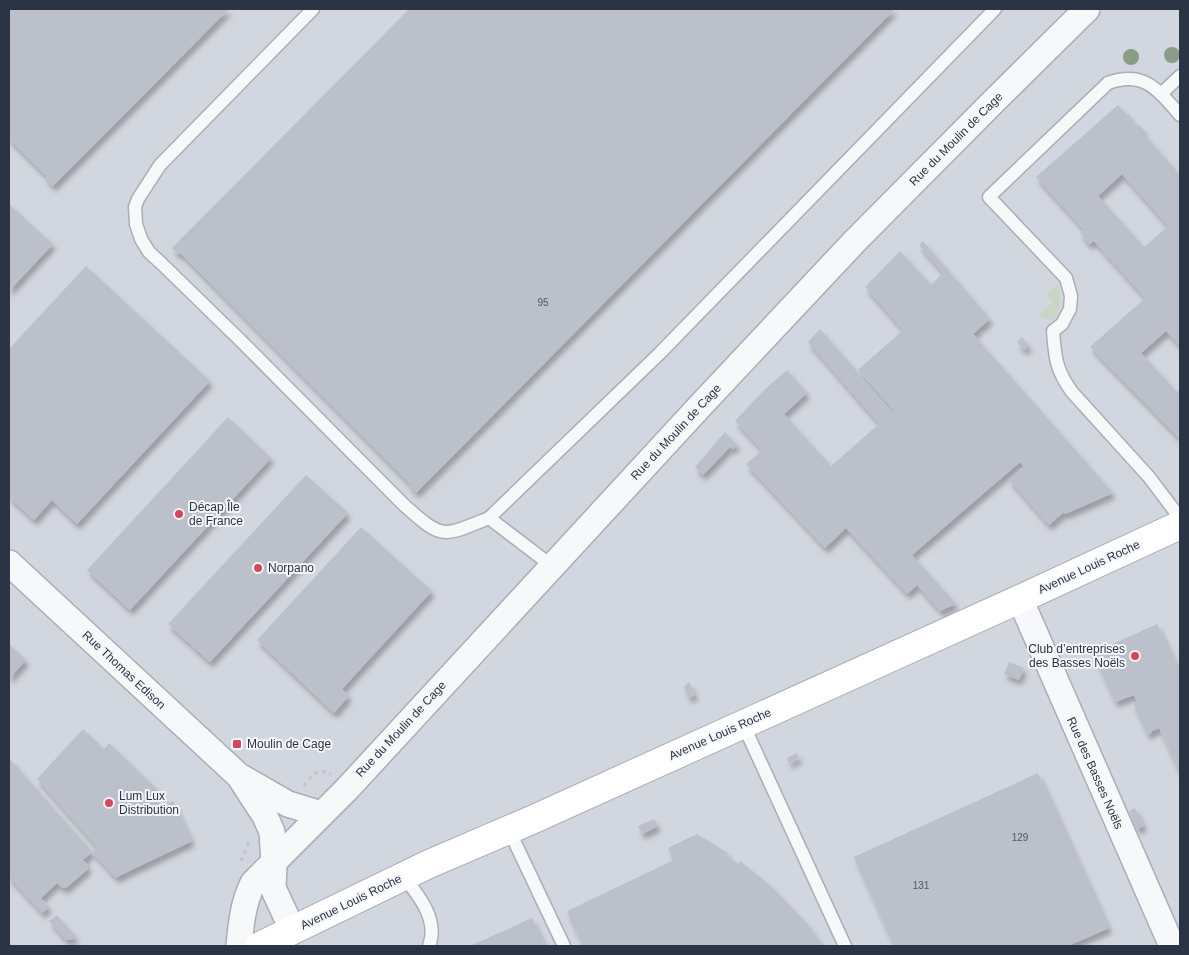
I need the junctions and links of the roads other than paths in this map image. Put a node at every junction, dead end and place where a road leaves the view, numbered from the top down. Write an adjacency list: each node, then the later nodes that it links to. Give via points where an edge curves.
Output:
1 (313, 9): 7 (lane, via 160,165 135,207 141,239 149,252 426,524 446,533)
2 (996, 9): 7 (lane, via 659,354)
3 (1087, 9): 11 (street, Rue du Moulin de Cage, via 855,241)
4 (1180, 76): 5 (lane)
5 (1161, 94): 6 (lane); 8 (lane, via 1141,80 1129,78 1108,84 989,197 1066,278 1070,309 1062,324 1052,331 1062,379 1149,477)
6 (1180, 115)
7 (489, 518): 11 (lane)
8 (1180, 518)
9 (1180, 525): 12 (main road, Avenue Louis Roche)
10 (9, 563): 14 (street, Rue Thomas Edison)
11 (552, 566): 15 (street, Rue du Moulin de Cage)
12 (1020, 599): 13 (main road, Avenue Louis Roche); 25 (street, Rue des Basses Noëls)
13 (743, 724): 16 (main road, Avenue Louis Roche); 24 (lane)
14 (239, 776): 15 (street, Rue Thomas Edison, via 288,804); 17 (street, Rue Thomas Edison, via 269,823)
15 (321, 814): 17 (street, Rue du Moulin de Cage)
16 (510, 830): 18 (main road, Avenue Louis Roche); 23 (lane)
17 (274, 863): 19 (street, via 273,888); 20 (street, Rue du Moulin de Cage, via 253,883 248,894)
18 (404, 876): 19 (main road, Avenue Louis Roche); 22 (lane, via 419,896 431,922)
19 (293, 931): 21 (main road, Avenue Louis Roche)
20 (239, 946)
21 (260, 946)
22 (429, 946)
23 (564, 946)
24 (845, 946)
25 (1172, 946)

